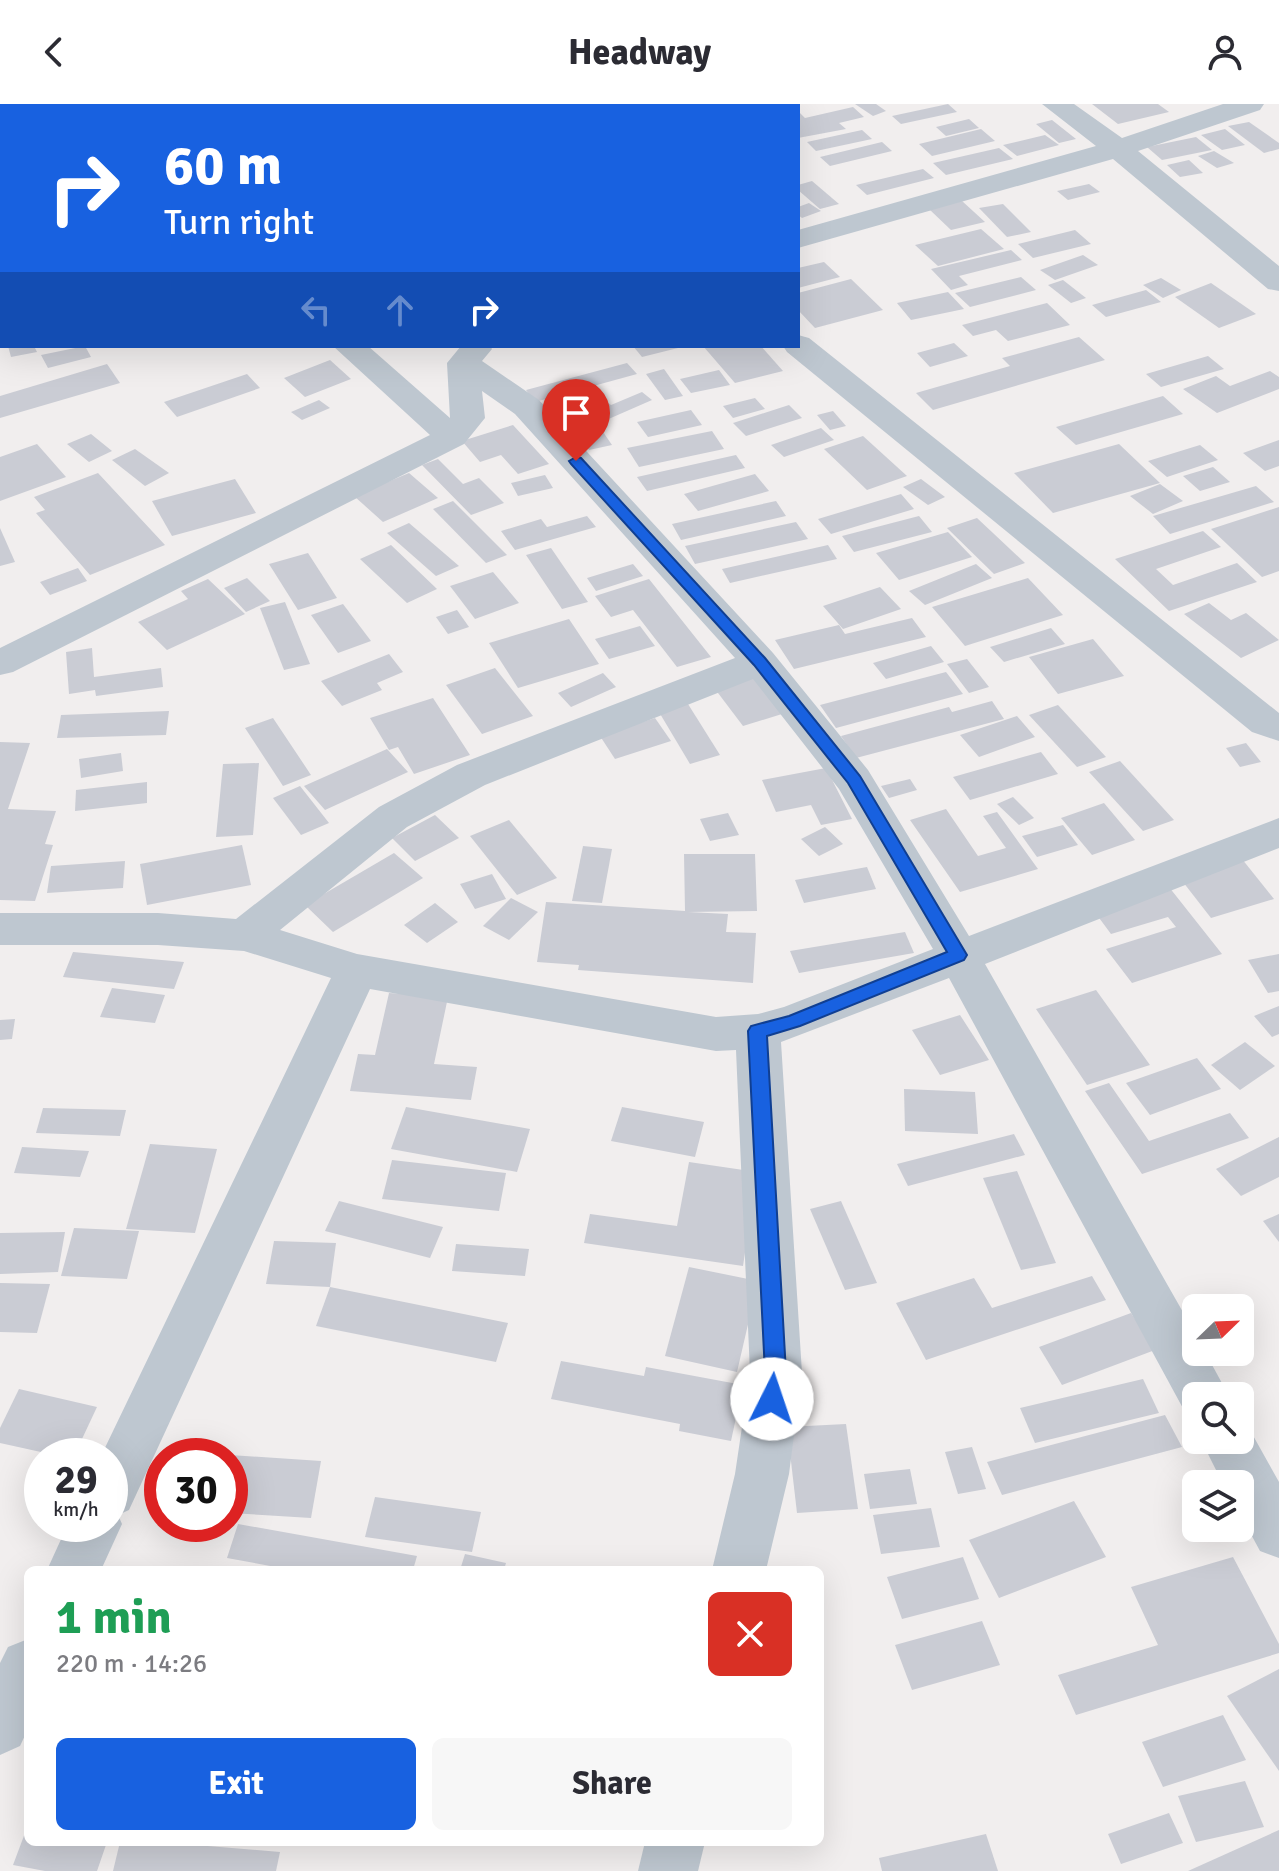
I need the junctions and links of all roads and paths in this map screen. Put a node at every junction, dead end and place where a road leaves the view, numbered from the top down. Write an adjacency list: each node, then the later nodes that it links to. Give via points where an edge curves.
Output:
1 (1056, 104): 3 (street)
2 (1250, 104): 3 (street)
3 (1118, 149): 4 (street); 5 (street)
4 (800, 238)
5 (1279, 282)
6 (800, 347): 12 (street)
7 (351, 348): 9 (street)
8 (474, 354): 9 (street, via 468,418); 10 (street)
9 (452, 437): 11 (street)
10 (760, 662): 15 (street, via 471,775 393,817); 16 (street, via 854,780)
11 (0, 663)
12 (1276, 726)
13 (1279, 832): 16 (street)
14 (0, 929): 15 (street)
15 (245, 935): 17 (street)
16 (958, 955): 18 (street); 19 (street)
17 (357, 970): 18 (street, via 716,1034); 21 (street)
18 (758, 1031): 25 (street, via 776,1373 762,1474)
19 (1195, 1382)
20 (1235, 1454): 22 (street)
21 (128, 1455)
22 (1279, 1533)
23 (87, 1542): 24 (street)
24 (76, 1566)
25 (740, 1566)
26 (24, 1675): 27 (street)
27 (0, 1726)
28 (674, 1846): 29 (street)
29 (668, 1871)

